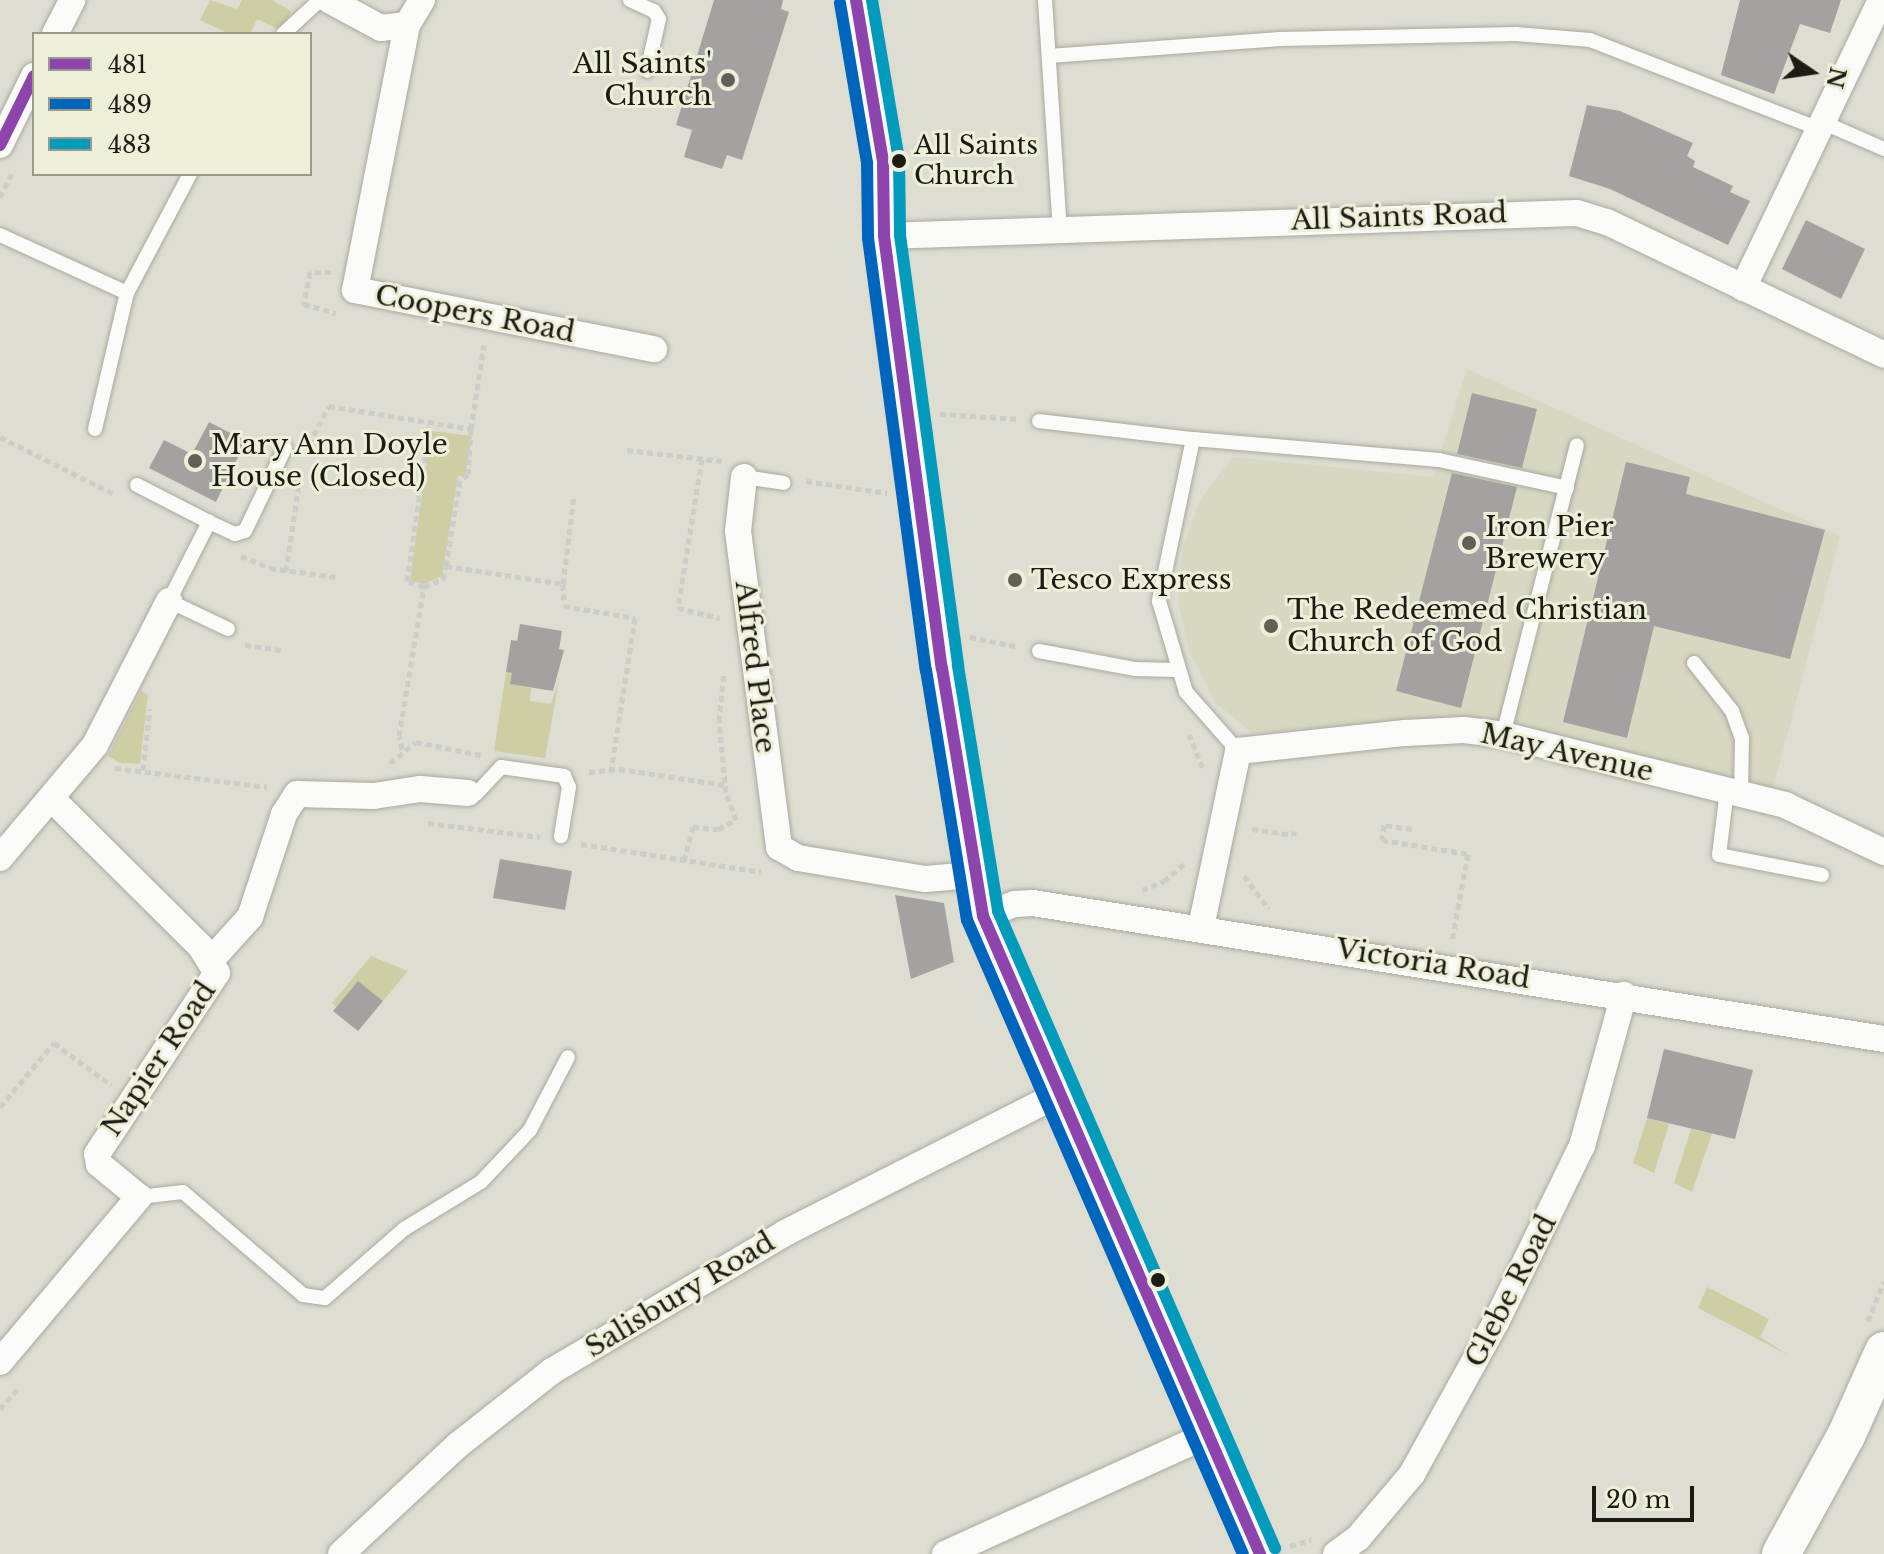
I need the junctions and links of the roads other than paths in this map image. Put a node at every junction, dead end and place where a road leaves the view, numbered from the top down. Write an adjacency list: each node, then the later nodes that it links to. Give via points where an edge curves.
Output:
1 (72, 0): 10 (street)
2 (320, 0): 11 (lane)
3 (329, 0): 9 (street, via 381,28)
4 (422, 0): 9 (street, Coopers Road)
5 (630, 0): 13 (lane, via 659,19)
6 (856, 0): 21 (street, via 883,162)
7 (1045, 0): 12 (lane)
8 (1881, 0): 15 (street)
9 (407, 25): 24 (street, Coopers Road, via 355,290)
10 (56, 32)
11 (285, 32)
12 (1049, 56): 15 (lane, via 1280,39 1516,34 1590,40); 19 (lane)
13 (647, 71)
14 (32, 80): 16 (street)
15 (1820, 126): 17 (lane); 22 (street)
16 (0, 145)
17 (1884, 149)
18 (189, 176): 23 (lane)
19 (1060, 229): 21 (street, All Saints Road); 22 (street, All Saints Road, via 1568,213 1607,222)
20 (0, 235): 23 (lane)
21 (884, 236): 49 (street, via 929,421)
22 (1743, 288): 25 (street, All Saints Road)
23 (127, 293): 27 (lane)
24 (654, 349)
25 (1884, 355)
26 (1039, 421): 28 (lane)
27 (95, 429)
28 (1193, 439): 34 (lane, via 1439,460); 40 (lane, via 1159,601)
29 (1577, 445): 34 (lane)
30 (285, 448): 35 (lane, via 242,534)
31 (744, 477): 32 (lane); 49 (street, Alfred Place, via 738,531 782,864 925,879)
32 (784, 483)
33 (137, 485): 35 (lane)
34 (1567, 488): 41 (lane)
35 (209, 522): 36 (lane)
36 (169, 601): 37 (lane); 45 (street, via 104,731)
37 (228, 629)
38 (1039, 651): 40 (lane, via 1135,669)
39 (1694, 663): 43 (lane, via 1732,711 1742,738)
40 (1177, 670): 42 (lane, via 1186,692)
41 (1503, 735): 42 (street, May Avenue, via 1464,730 1405,733); 43 (street, May Avenue)
42 (1238, 751): 52 (street)
43 (1734, 792): 47 (street, May Avenue, via 1785,805); 50 (lane, via 1719,855)
44 (468, 793): 46 (lane, via 476,794 501,767 567,779); 53 (street, via 420,789 374,796 297,794 284,814 250,917)
45 (53, 800): 48 (street); 53 (street, Napier Road)
46 (554, 837)
47 (1884, 852)
48 (0, 858)
49 (973, 875): 51 (street)
50 (1822, 875)
51 (983, 916): 52 (street, Victoria Road, via 1026,903); 57 (street)
52 (1201, 927): 54 (street, Victoria Road)
53 (212, 959): 58 (street, Napier Road, via 217,970 213,982 96,1157)
54 (1624, 995): 55 (street, Victoria Road); 63 (street, Glebe Road, via 1582,1146 1496,1322 1412,1474 1358,1538)
55 (1884, 1039)
56 (568, 1057): 58 (lane, via 530,1130 481,1182 404,1229 325,1298 303,1295 183,1192)
57 (1059, 1094): 62 (street); 65 (street, Salisbury Road, via 785,1233 552,1371 458,1445)
58 (139, 1197): 60 (street)
59 (1884, 1351): 61 (main road)
60 (0, 1362)
61 (1874, 1401): 67 (main road)
62 (1209, 1434): 64 (street); 66 (street)
63 (1327, 1546)
64 (1271, 1547)
65 (341, 1554)
66 (945, 1554)
67 (1781, 1554)

